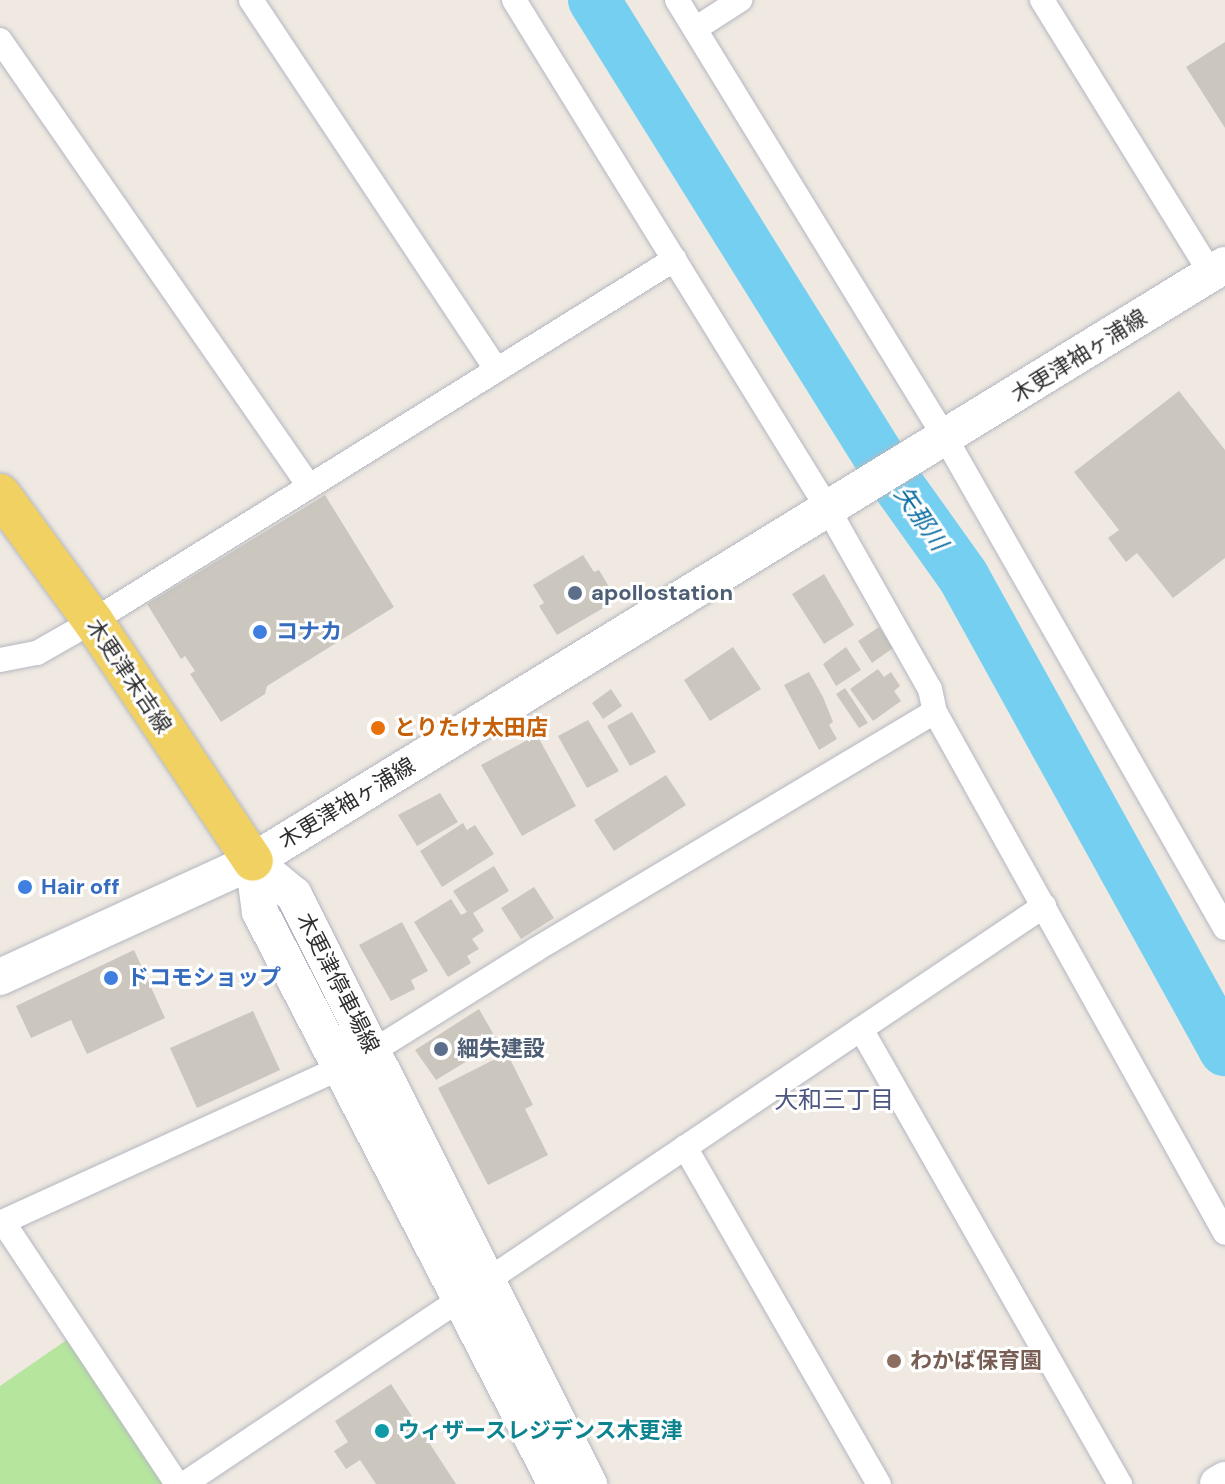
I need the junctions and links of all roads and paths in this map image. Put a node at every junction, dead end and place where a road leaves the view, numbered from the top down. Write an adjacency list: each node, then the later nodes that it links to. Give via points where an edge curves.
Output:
1 (251, 0): 10 (street)
2 (514, 0): 8 (street)
3 (677, 0): 6 (street)
4 (740, 0): 6 (street)
5 (1042, 0): 9 (street)
6 (695, 29): 11 (street)
7 (0, 40): 12 (street)
8 (675, 259): 10 (street); 14 (street)
9 (1218, 270): 11 (main road, 木更津袖ヶ浦線)
10 (497, 370): 12 (street)
11 (940, 443): 14 (main road, 木更津袖ヶ浦線); 20 (street)
12 (309, 486): 15 (street)
13 (0, 494): 15 (main road, 木更津末吉線)
14 (836, 505): 17 (street, via 930,689); 18 (main road, 木更津袖ヶ浦線)
15 (93, 621): 16 (street, via 37,653); 18 (main road, 木更津末吉線)
16 (0, 660)
17 (935, 712): 19 (street); 23 (street)
18 (253, 861): 21 (main road, 木更津袖ヶ浦線); 23 (main road, 木更津停車場線, via 294,895); 24 (main road, 木更津停車場線, via 260,912)
19 (1044, 906): 22 (street); 27 (street)
20 (1225, 928)
21 (0, 977)
22 (861, 1029): 25 (street); 35 (street)
23 (373, 1051): 28 (main road, 木更津停車場線)
24 (340, 1068): 26 (street); 28 (main road, 木更津停車場線)
25 (685, 1147): 28 (street); 34 (street)
26 (2, 1222): 30 (street)
27 (1225, 1233)
28 (472, 1290): 31 (street); 32 (main road, 木更津停車場線); 33 (main road, 木更津停車場線)
29 (1225, 1480): 36 (main road)
30 (177, 1484)
31 (184, 1484)
32 (556, 1484)
33 (589, 1484)
34 (879, 1484)
35 (1120, 1484)
36 (1218, 1484)

